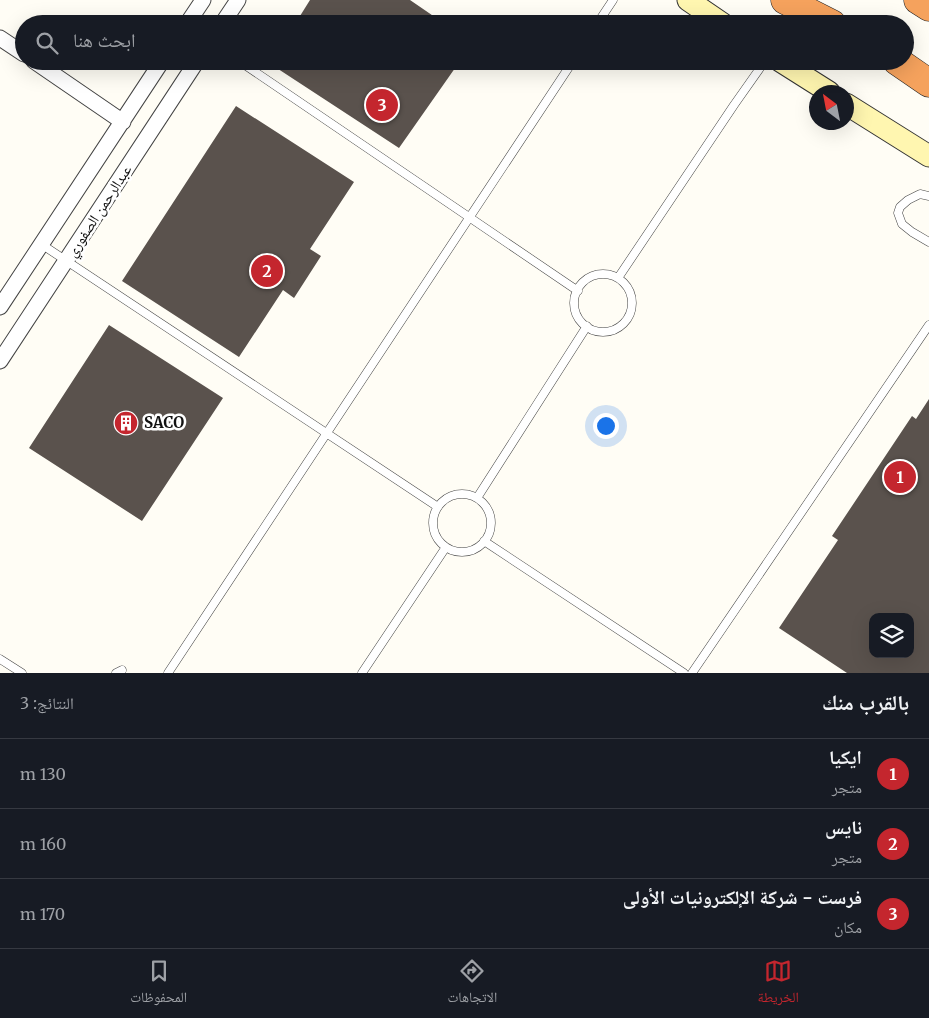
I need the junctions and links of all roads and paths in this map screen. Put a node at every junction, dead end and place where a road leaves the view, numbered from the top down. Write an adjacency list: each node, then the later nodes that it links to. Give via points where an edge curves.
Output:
1 (238, 0): 10 (street)
2 (613, 0): 11 (lane)
3 (688, 0): 12 (main road)
4 (786, 0): 13 (highway)
5 (808, 0): 14 (highway)
6 (918, 0): 8 (highway)
7 (197, 2): 9 (street)
8 (929, 7)
9 (191, 15)
10 (228, 15)
11 (603, 15)
12 (710, 15)
13 (815, 15)
14 (829, 15)
15 (0, 38): 16 (street)
16 (15, 48)
17 (47, 70): 28 (street)
18 (156, 70): 28 (street, عبدالرحمن الصفوري)
19 (191, 70): 34 (street, عبدالرحمن الصفوري)
20 (252, 70): 31 (lane)
21 (566, 70): 31 (lane)
22 (759, 70): 35 (lane)
23 (794, 70): 26 (main road)
24 (911, 70): 25 (highway)
25 (929, 82)
26 (818, 85)
27 (854, 109): 29 (main road)
28 (123, 122): 33 (street, عبدالرحمن الصفوري)
29 (929, 156)
30 (929, 196): 32 (lane, via 920,194 908,200 898,213 902,224)
31 (469, 217): 36 (lane); 41 (lane)
32 (929, 242)
33 (41, 244): 34 (lane); 37 (street, عبدالرحمن الصفوري)
34 (66, 261): 40 (street, عبدالرحمن الصفوري); 41 (lane)
35 (618, 278): 36 (lane, via 610,274 595,274 581,283); 39 (lane, via 624,281 632,294 632,310 626,323 611,331 597,332)
36 (578, 291): 39 (lane, via 574,311)
37 (0, 307)
38 (929, 325): 51 (lane)
39 (586, 326): 42 (lane)
40 (0, 361)
41 (327, 433): 43 (lane); 48 (lane)
42 (477, 498): 43 (lane, via 469,494 454,494); 44 (lane, via 490,514 491,530)
43 (438, 507): 45 (lane, via 433,516 433,531 441,545)
44 (484, 541): 45 (lane, via 470,551 455,552); 50 (lane)
45 (446, 547): 49 (lane)
46 (0, 658): 47 (lane)
47 (22, 673)
48 (168, 673)
49 (362, 673)
50 (684, 673)
51 (692, 673)

